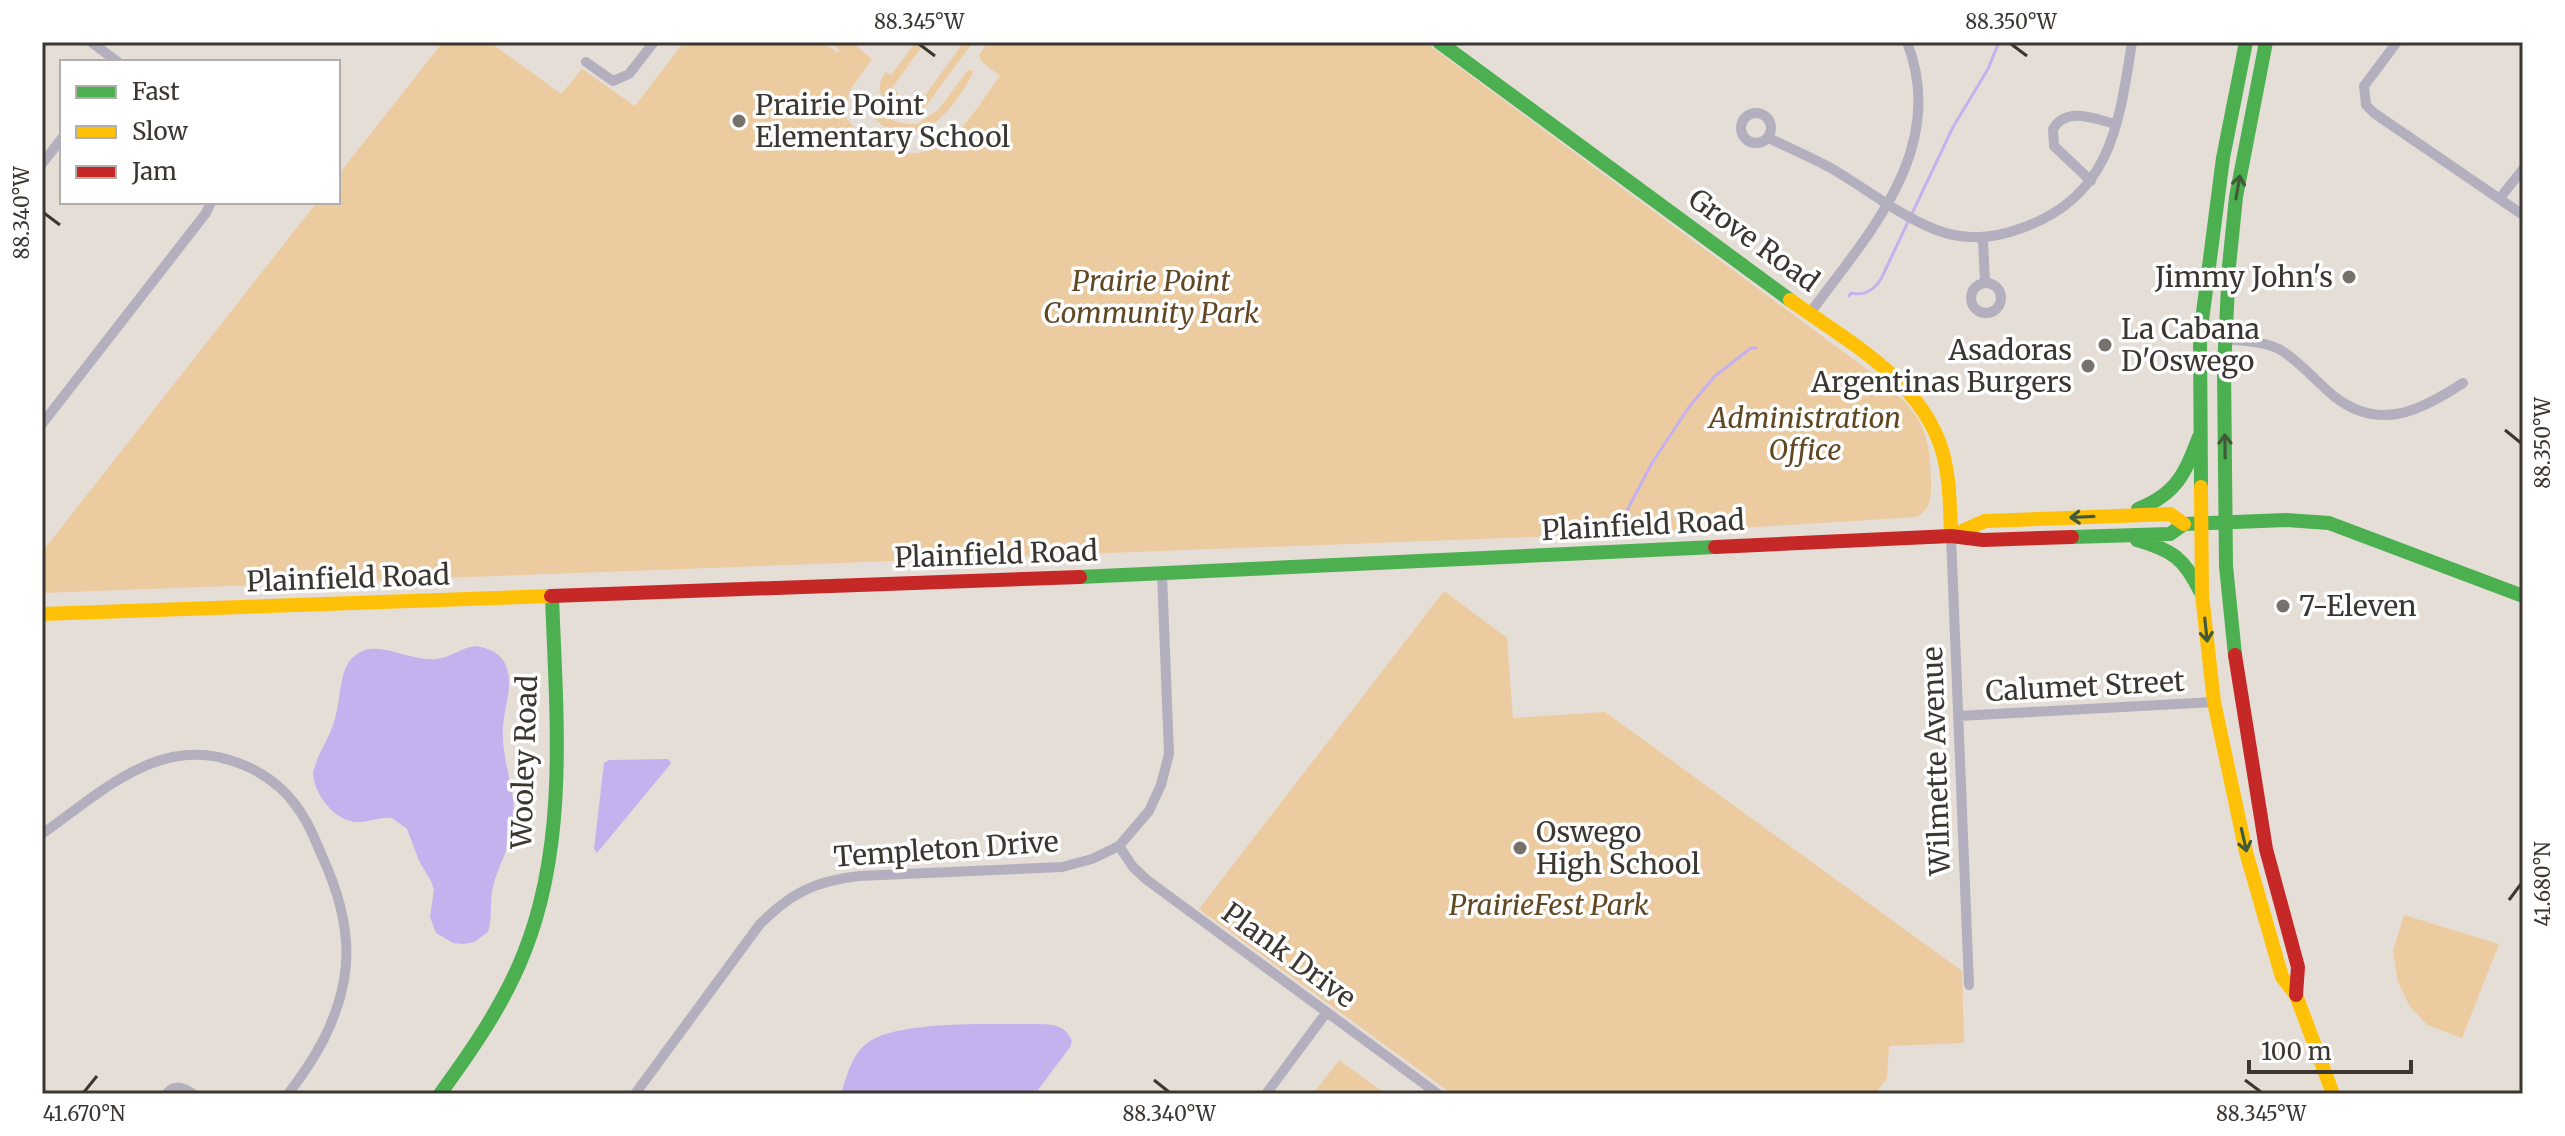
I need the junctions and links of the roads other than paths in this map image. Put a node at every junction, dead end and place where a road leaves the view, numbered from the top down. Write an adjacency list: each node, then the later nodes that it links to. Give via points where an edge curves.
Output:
1 (91, 42): 9 (street)
2 (654, 42): 10 (street, via 629,74 613,81)
3 (1439, 42): 23 (main road, Grove Road)
4 (1907, 42): 19 (street, via 1917,85 1917,125)
5 (2132, 42): 11 (street)
6 (2246, 42): 27 (main road, via 2212,233 2200,336)
7 (2266, 42): 24 (main road, one-way to 7, via 2236,197)
8 (2397, 42): 17 (street, via 2364,86 2366,105)
9 (115, 60)
10 (586, 62)
11 (2116, 124): 16 (street); 16 (street, via 2077,115 2053,129 2054,146)
12 (1769, 138): 19 (street)
13 (60, 141): 14 (street)
14 (42, 164)
15 (2523, 169): 17 (street)
16 (2091, 181): 21 (street, via 2067,206 2041,222)
17 (2500, 198): 20 (street)
18 (210, 204): 26 (street)
19 (1889, 205): 21 (street, via 1935,230); 23 (street)
20 (2523, 215)
21 (1983, 240): 22 (street)
22 (1985, 282)
23 (1810, 313): 32 (main road, Grove Road, via 1898,379 1925,411 1946,458)
24 (2225, 339): 25 (street, via 2280,350 2336,399 2384,416 2408,414); 31 (main road, one-way to 24)
25 (2463, 383)
26 (42, 424)
27 (2200, 433): 28 (main road, via 2174,490 2154,504); 30 (main road)
28 (2120, 515): 29 (main road, Plainfield Road, via 2170,514); 32 (main road, Plainfield Road, one-way to 32, via 1985,521)
29 (2184, 524): 30 (main road, Plainfield Road); 33 (main road, Plainfield Road, via 2170,534)
30 (2200, 524): 31 (main road, Plainfield Road); 35 (main road)
31 (2226, 524): 37 (main road, Plainfield Road, via 2329,523); 44 (main road, via 2239,689 2266,849 2298,967)
32 (1951, 536): 33 (main road, Plainfield Road); 34 (main road, Plainfield Road); 40 (street, Wilmette Avenue)
33 (2121, 536): 35 (main road, via 2180,557)
34 (1162, 574): 36 (main road, Plainfield Road); 42 (street, Templeton Drive, via 1169,754 1149,811)
35 (2202, 595): 39 (main road, one-way to 39)
36 (552, 596): 38 (main road, Plainfield Road); 49 (main road, Wooley Road, via 554,819 540,902 514,976 479,1041)
37 (2523, 596)
38 (42, 614)
39 (2214, 702): 40 (street, Calumet Street); 44 (main road, one-way to 44, via 2254,880 2282,977)
40 (1959, 716): 43 (street, Wilmette Avenue)
41 (42, 834): 48 (street, via 130,774 175,757 235,761 283,791 306,821 328,868 341,905 346,956 326,1037)
42 (1119, 846): 45 (street, Plank Drive, via 1147,880); 50 (street, Templeton Drive, via 1062,867 859,876 801,891 760,924)
43 (1969, 985)
44 (2296, 995): 53 (main road)
45 (1326, 1013): 51 (street); 52 (street, Plank Drive)
46 (166, 1094): 47 (street, via 179,1087)
47 (193, 1094)
48 (288, 1094)
49 (440, 1094)
50 (635, 1094)
51 (1266, 1094)
52 (1438, 1094)
53 (2333, 1094)

